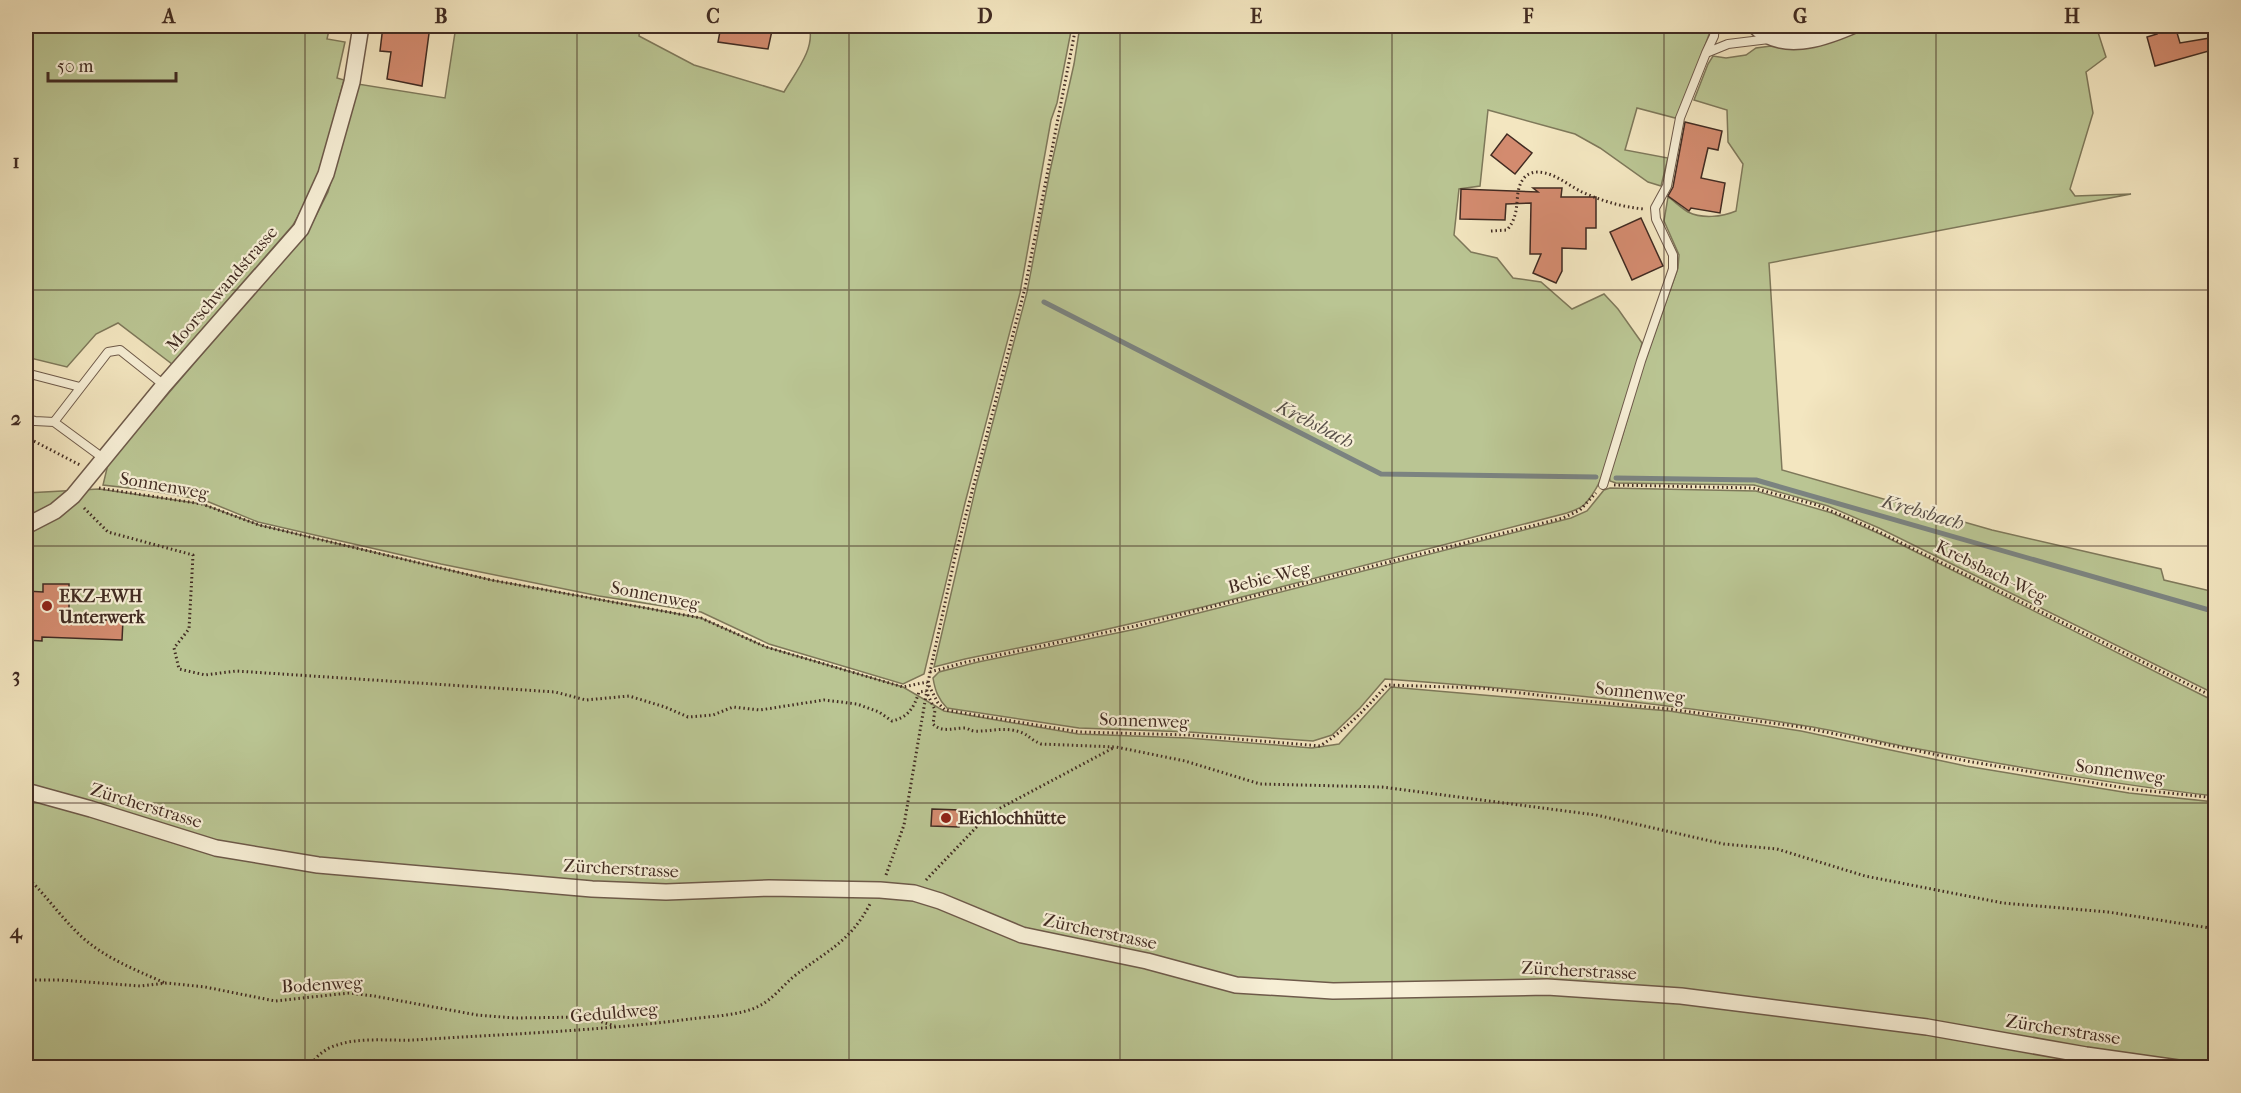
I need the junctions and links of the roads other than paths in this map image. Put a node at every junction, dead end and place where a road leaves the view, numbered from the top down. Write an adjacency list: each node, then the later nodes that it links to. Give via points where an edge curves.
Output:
1 (362, 26): 8 (street, Moorschwandstrasse, via 352,82 326,174 301,229)
2 (1715, 26): 6 (lane)
3 (1755, 26): 5 (street)
4 (1852, 26): 5 (street, via 1797,42)
5 (1773, 38): 6 (lane, via 1728,44)
6 (1706, 53): 13 (lane, via 1680,118 1667,186 1655,208 1656,219 1673,255 1673,269)
7 (26, 373): 9 (lane)
8 (164, 385): 9 (lane, via 120,350 108,352); 12 (street, Moorschwandstrasse)
9 (80, 387): 11 (lane)
10 (26, 419): 11 (lane)
11 (54, 422): 12 (lane)
12 (104, 458): 14 (street, Moorschwandstrasse, via 73,496)
13 (1603, 484)
14 (26, 526)
15 (26, 791): 16 (street, Zürcherstrasse, via 216,848 318,865 634,891 769,888 914,893 1022,935 1236,984 1333,991 1547,987 1682,996 1927,1027)
16 (2178, 1068)

